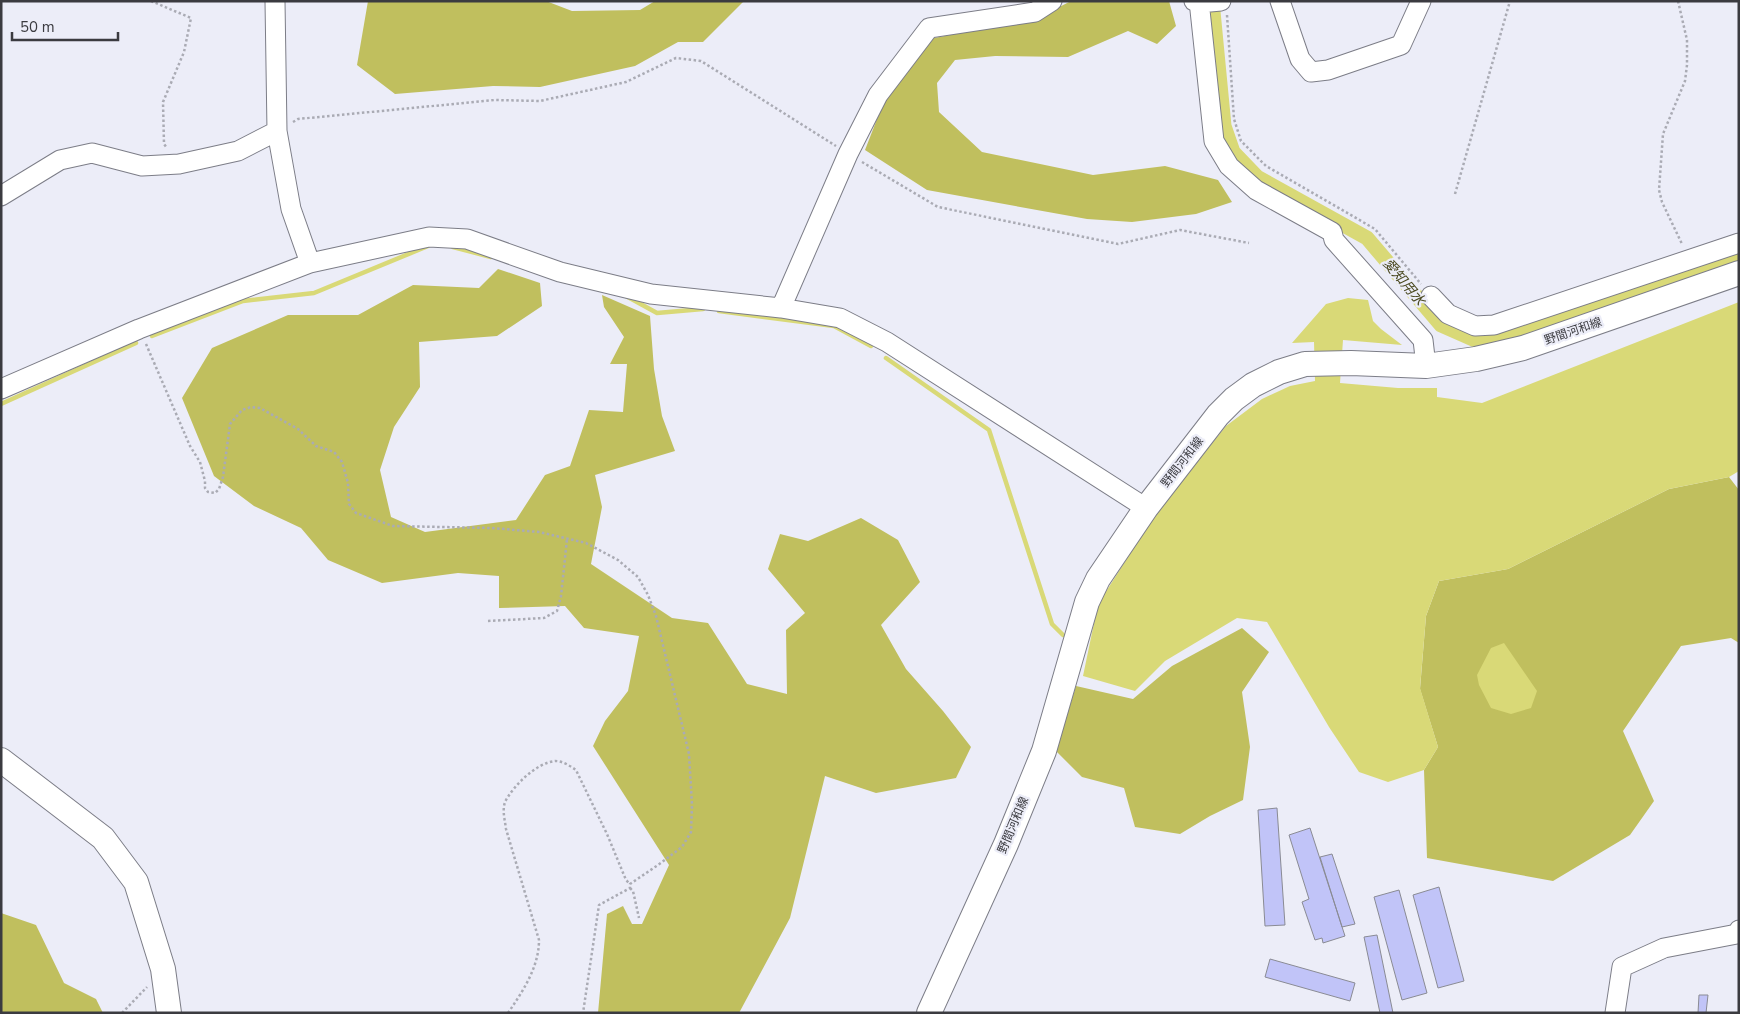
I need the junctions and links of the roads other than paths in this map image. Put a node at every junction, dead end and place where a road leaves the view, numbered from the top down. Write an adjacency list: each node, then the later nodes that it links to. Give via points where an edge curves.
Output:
1 (275, 1): 7 (street)
2 (1052, 1): 13 (street, via 1035,12 929,28 878,95 848,154)
3 (1280, 1): 4 (street, via 1300,59 1311,72 1328,70 1401,45)
4 (1421, 1)
5 (1197, 2): 6 (street); 14 (street, via 1214,141 1229,166 1256,190 1332,232 1334,240 1423,340)
6 (1224, 6)
7 (277, 131): 8 (street, via 238,151 179,164 142,166 92,153 60,160); 10 (street, via 291,209)
8 (1, 196)
9 (1739, 243): 12 (street, via 1494,326 1475,326 1448,314)
10 (310, 264): 13 (street, via 428,237 467,239 560,272 651,294); 15 (street, via 139,328)
11 (1739, 273): 14 (main road, 野間河和線, via 1523,348 1476,360)
12 (1431, 296)
13 (781, 308): 16 (street, via 840,318 887,342)
14 (1426, 366): 16 (main road, 野間河和線, via 1305,364 1253,385 1218,415)
15 (1, 389)
16 (1146, 508): 20 (main road, 野間河和線, via 1098,579 1087,602 1044,751 1006,844)
17 (1, 760): 19 (main road, via 103,838 136,882 163,969)
18 (1739, 930): 21 (street, via 1738,934 1664,948 1622,967)
19 (169, 1013)
20 (928, 1013)
21 (1615, 1013)

